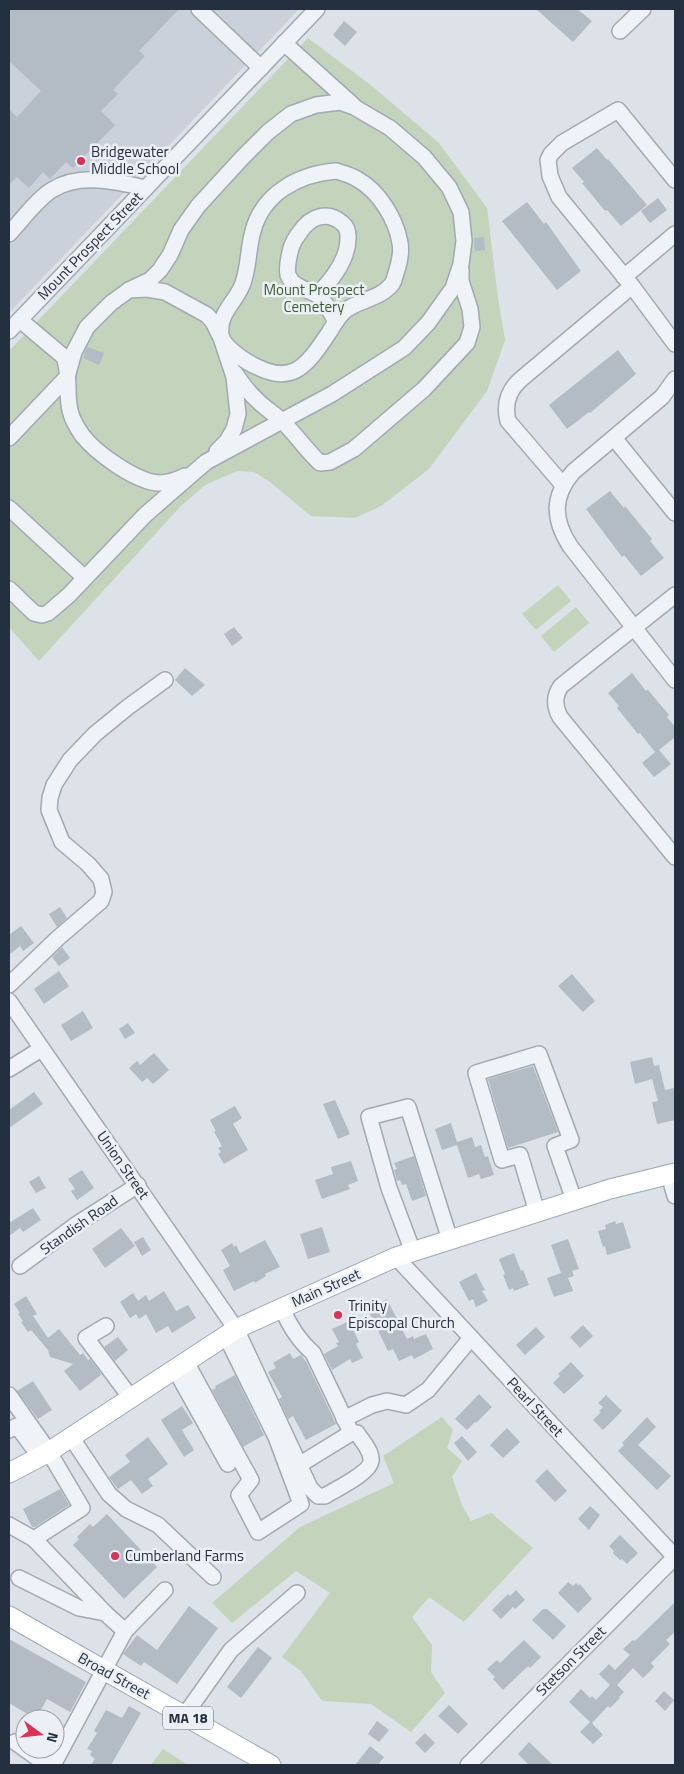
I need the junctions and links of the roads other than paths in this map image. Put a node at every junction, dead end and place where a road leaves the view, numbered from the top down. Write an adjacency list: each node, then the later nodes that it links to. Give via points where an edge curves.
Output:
1 (199, 9): 6 (street)
2 (317, 9): 5 (street, Mount Prospect Street)
3 (642, 9): 4 (street)
4 (620, 31)
5 (284, 43): 6 (street, Mount Prospect Street); 7 (street)
6 (261, 68): 9 (street, Mount Prospect Street)
7 (359, 110): 12 (street, via 390,128 424,157 449,187 461,212 464,241); 14 (street, via 340,102 316,104 291,114 268,132 198,206 160,270 150,280)
8 (675, 180): 13 (street, via 618,110 562,143 548,160 552,184 559,197)
9 (146, 188): 10 (street, via 108,180 74,181 52,190); 16 (street, Mount Prospect Street)
10 (9, 234)
11 (675, 234): 13 (street)
12 (461, 264): 24 (street, via 453,288 404,348 332,394); 24 (street, via 461,281 472,326 467,344 424,389 354,449 330,462 320,463)
13 (628, 282): 20 (street); 28 (street, via 520,380 509,395 506,413 513,430)
14 (130, 290): 19 (street, via 165,292 188,304 207,315); 22 (street, via 87,326)
15 (317, 295): 15 (street, via 296,285 288,276 287,266 292,243 305,224 326,215 346,227 348,236 346,252); 17 (street)
16 (20, 320): 18 (street, Mount Prospect Street); 22 (street, via 64,357)
17 (336, 321): 19 (street, via 316,352 300,368 283,375 265,371 246,360); 19 (street, via 347,309 381,294 393,283 399,264 400,244 391,215 373,191 357,178 336,171 318,172 284,187 261,212 253,230 242,285 224,314)
18 (9, 332)
19 (221, 338): 21 (street)
20 (675, 344)
21 (230, 366): 24 (street, via 257,401); 27 (street, via 238,414 227,441)
22 (66, 377): 25 (street); 27 (street, via 71,415 82,434 102,454 138,477 159,483 178,480)
23 (675, 379): 26 (street, via 662,397)
24 (282, 421): 27 (street)
25 (9, 438)
26 (614, 438): 28 (street, via 573,472); 30 (street)
27 (206, 462): 31 (street, via 145,515)
28 (563, 486): 34 (street, via 557,509 563,534)
29 (9, 508): 31 (street)
30 (675, 513)
31 (85, 578): 32 (street, via 42,615 34,613)
32 (9, 589)
33 (675, 595): 34 (street)
34 (634, 628): 36 (street); 37 (street, via 561,686 556,695 556,706 560,717)
35 (166, 680): 38 (street, via 95,734 70,760 54,785 49,810 62,842 101,879 104,892 101,901)
36 (675, 680)
37 (675, 857)
38 (9, 985)
39 (9, 1001): 40 (street, Union Street)
40 (41, 1049): 41 (street); 43 (street, Union Street)
41 (9, 1069)
42 (672, 1174): 44 (street); 45 (main road, Main Street)
43 (138, 1185): 49 (street, Standish Road); 52 (street, Union Street)
44 (675, 1196)
45 (574, 1200): 46 (main road, Main Street); 46 (street, via 555,1146 571,1140 539,1054 476,1073 502,1160 520,1155)
46 (536, 1212): 47 (main road, Main Street)
47 (450, 1240): 48 (main road, Main Street); 48 (street, via 408,1107 369,1117)
48 (404, 1254): 50 (main road, Main Street); 53 (street, Pearl Street)
49 (20, 1266)
50 (282, 1308): 52 (main road, Main Street); 57 (street, via 289,1323 313,1353)
51 (106, 1326): 56 (street, via 86,1338)
52 (231, 1332): 54 (main road, Main Street); 54 (street, via 301,1504 258,1532 239,1495 251,1480); 63 (street)
53 (471, 1338): 57 (street, via 428,1390 406,1405 387,1401); 67 (street, Pearl Street)
54 (180, 1366): 56 (main road, Main Street); 62 (street)
55 (9, 1396): 61 (street)
56 (131, 1398): 60 (main road, Main Street)
57 (344, 1419): 59 (street)
58 (12, 1424): 61 (street)
59 (351, 1433): 63 (street); 63 (street, via 357,1433 372,1460 367,1470 325,1496 318,1496 310,1488)
60 (71, 1437): 61 (main road, Main Street); 68 (street, via 109,1494 126,1509 158,1525)
61 (44, 1454): 64 (main road, Main Street); 66 (street, via 82,1508)
62 (228, 1464)
63 (299, 1465)
64 (9, 1473)
65 (9, 1525): 66 (street)
66 (34, 1539): 72 (street)
67 (675, 1557): 81 (street, Stetson Street)
68 (213, 1577)
69 (19, 1578): 72 (street, via 78,1608)
70 (165, 1590): 74 (street)
71 (297, 1593): 76 (street, via 231,1650)
72 (105, 1613): 74 (street)
73 (9, 1616): 75 (main road, Broad Street / MA 18)
74 (125, 1631): 75 (street)
75 (104, 1671): 76 (main road, Broad Street / MA 18); 80 (street)
76 (184, 1716): 78 (main road, Broad Street / MA 18)
77 (11, 1742): 79 (street)
78 (259, 1762)
79 (47, 1765)
80 (54, 1765)
81 (468, 1765)

